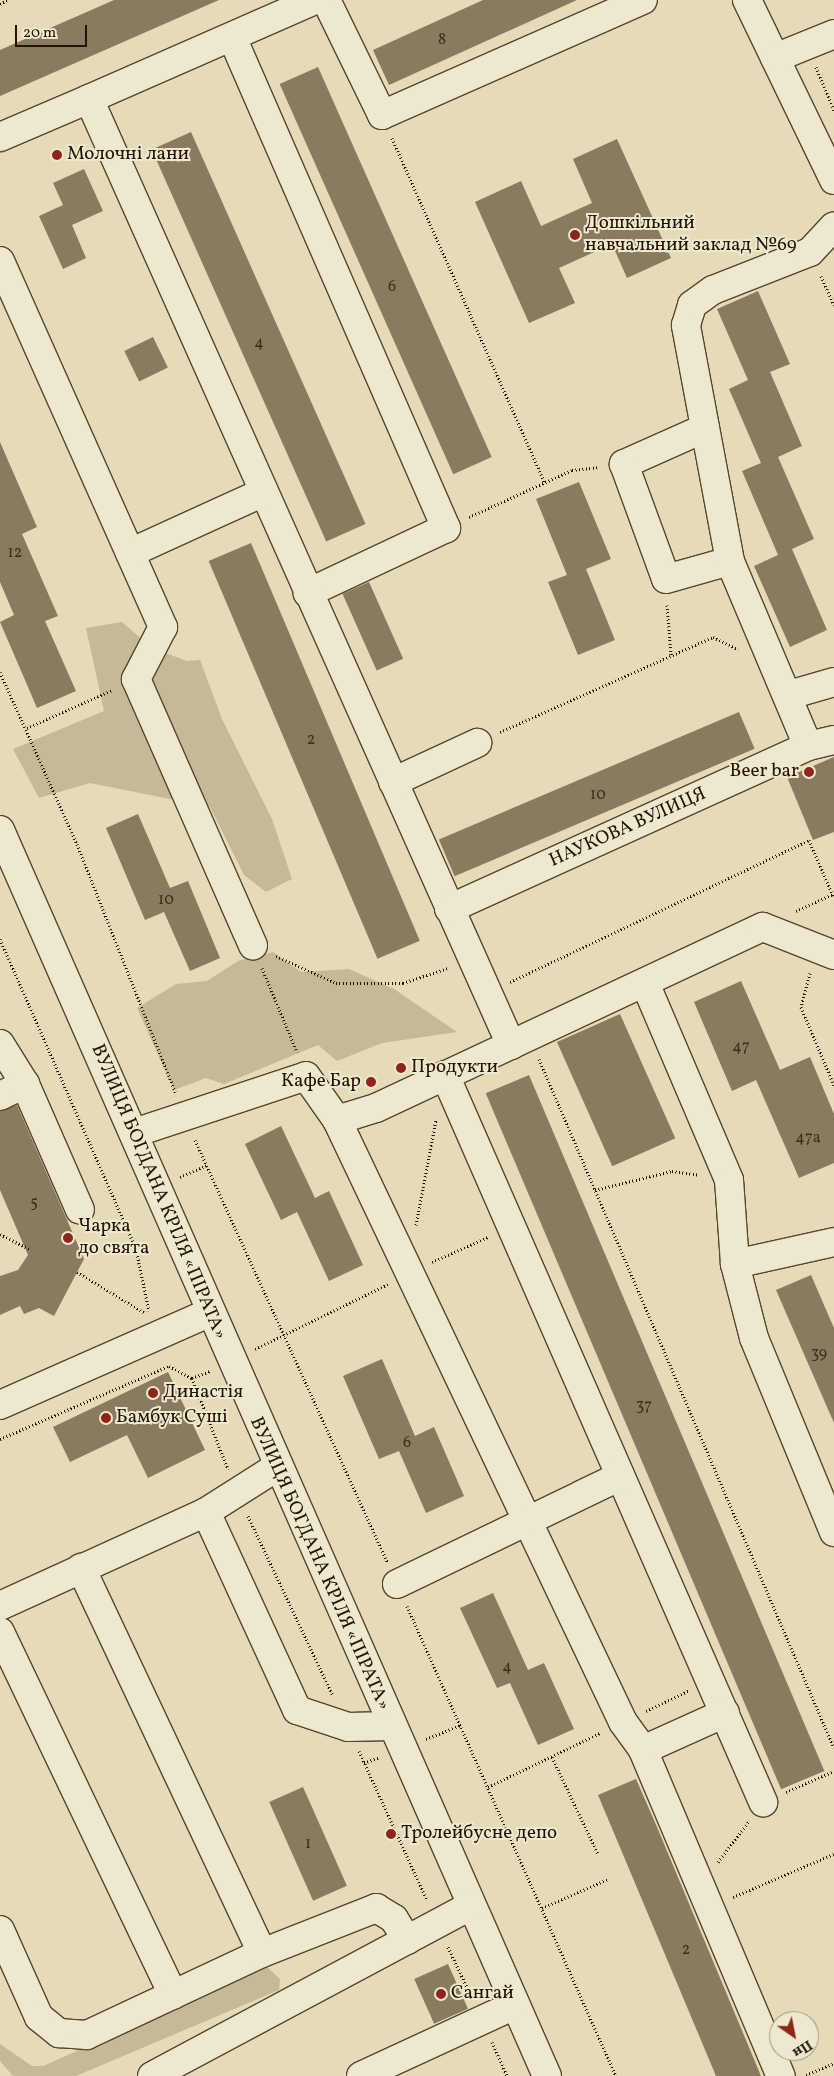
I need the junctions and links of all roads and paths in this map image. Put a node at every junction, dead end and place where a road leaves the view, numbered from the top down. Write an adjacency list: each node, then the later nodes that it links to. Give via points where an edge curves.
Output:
1 (8, 0): 6 (path)
2 (315, 0): 8 (street)
3 (326, 0): 13 (street)
4 (643, 0): 13 (street)
5 (747, 0): 10 (street)
6 (0, 4)
7 (834, 34): 9 (street)
8 (232, 37): 11 (street); 24 (street)
9 (806, 45): 10 (street); 12 (path)
10 (775, 58): 15 (street)
11 (89, 98): 14 (street); 23 (street)
12 (834, 110)
13 (382, 115): 22 (path)
14 (0, 137)
15 (834, 180)
16 (834, 226): 17 (street)
17 (810, 252): 19 (path); 20 (street, via 713,290 692,305 686,325)
18 (0, 261): 25 (street)
19 (834, 305)
20 (705, 428): 21 (street); 26 (street)
21 (624, 464): 22 (path, via 572,470); 27 (street)
22 (545, 482): 24 (path)
23 (264, 492): 25 (street); 28 (street)
24 (446, 528): 28 (street)
25 (130, 553): 32 (street, via 163,627)
26 (730, 561): 27 (street); 30 (street)
27 (666, 579): 29 (path)
28 (308, 593): 39 (street)
29 (671, 655): 30 (path, via 713,636); 37 (path)
30 (774, 666): 34 (street)
31 (0, 672): 35 (path)
32 (136, 679): 35 (path); 45 (street)
33 (834, 682): 34 (street)
34 (789, 695): 38 (street)
35 (26, 728): 58 (path, via 77,844)
36 (834, 740): 38 (street, НАУКОВА ВУЛИЦЯ)
37 (477, 743): 39 (street)
38 (808, 746): 42 (street, НАУКОВА ВУЛИЦЯ)
39 (393, 782): 42 (street)
40 (1, 835): 60 (street, ВУЛИЦЯ БОГДАНА КРІЛЯ «ПІРАТА»)
41 (834, 895): 43 (path); 49 (path, via 809,840)
42 (449, 909): 47 (street)
43 (763, 927): 46 (street); 48 (street)
44 (0, 939): 70 (path, via 136,1249 150,1316)
45 (253, 945): 47 (path, via 336,983 404,984); 53 (path)
46 (826, 952): 55 (path, via 801,1007)
47 (472, 959): 49 (street)
48 (645, 983): 50 (street, via 586,1020); 61 (street)
49 (487, 993): 50 (street)
50 (520, 1041): 52 (street); 62 (path)
51 (0, 1044): 54 (street)
52 (445, 1075): 59 (street, via 376,1108); 64 (street)
53 (306, 1076): 58 (street); 59 (street)
54 (25, 1084): 56 (street); 63 (street)
55 (834, 1085)
56 (0, 1096)
57 (438, 1113): 66 (path)
58 (185, 1118): 60 (street)
59 (337, 1120): 71 (street)
60 (134, 1134): 72 (street, ВУЛИЦЯ БОГДАНА КРІЛЯ «ПІРАТА»)
61 (729, 1180): 62 (path, via 672,1171); 69 (street)
62 (595, 1190): 90 (path)
63 (80, 1210)
64 (511, 1226): 71 (path); 78 (street)
65 (0, 1234): 68 (path)
66 (414, 1236)
67 (834, 1242): 69 (street)
68 (31, 1250)
69 (735, 1264): 81 (street, via 754,1338)
70 (77, 1272)
71 (406, 1274): 73 (path); 80 (street)
72 (209, 1313): 75 (street); 77 (street, ВУЛИЦЯ БОГДАНА КРІЛЯ «ПІРАТА»)
73 (255, 1349)
74 (210, 1371): 76 (path, via 192,1378 169,1366)
75 (0, 1405)
76 (0, 1439)
77 (277, 1467): 79 (street); 89 (street, ВУЛИЦЯ БОГДАНА КРІЛЯ «ПІРАТА»)
78 (620, 1476): 80 (street); 86 (street)
79 (206, 1512): 82 (street); 89 (street, via 297,1710 348,1727)
80 (526, 1522): 83 (street); 88 (street)
81 (834, 1532)
82 (81, 1568): 84 (street); 105 (street)
83 (397, 1584)
84 (0, 1606)
85 (0, 1632): 106 (street)
86 (710, 1680): 87 (street); 88 (path)
87 (725, 1713): 91 (street); 95 (street)
88 (623, 1722): 91 (street); 92 (path)
89 (391, 1726): 101 (street, ВУЛИЦЯ БОГДАНА КРІЛЯ «ПІРАТА»)
90 (834, 1748)
91 (643, 1750): 99 (street)
92 (552, 1756): 94 (path); 96 (path)
93 (834, 1771): 95 (path)
94 (488, 1787)
95 (764, 1802): 99 (path)
96 (598, 1854)
97 (834, 1854): 100 (path)
98 (608, 1879): 102 (path)
99 (700, 1885): 112 (street)
100 (729, 1899)
101 (471, 1906): 104 (street); 107 (street, ВУЛИЦЯ БОГДАНА КРІЛЯ «ПІРАТА»)
102 (542, 1908)
103 (0, 1930): 106 (street, via 39,2017 60,2033 87,2035)
104 (407, 1940): 105 (street, via 394,1919 376,1908); 109 (street)
105 (262, 1953): 106 (street)
106 (173, 1995)
107 (515, 2005): 110 (street); 111 (street, ВУЛИЦЯ БОГДАНА КРІЛЯ «ПІРАТА»)
108 (834, 2063): 113 (path)
109 (152, 2076)
110 (361, 2076)
111 (547, 2076)
112 (781, 2076)
113 (803, 2076)

